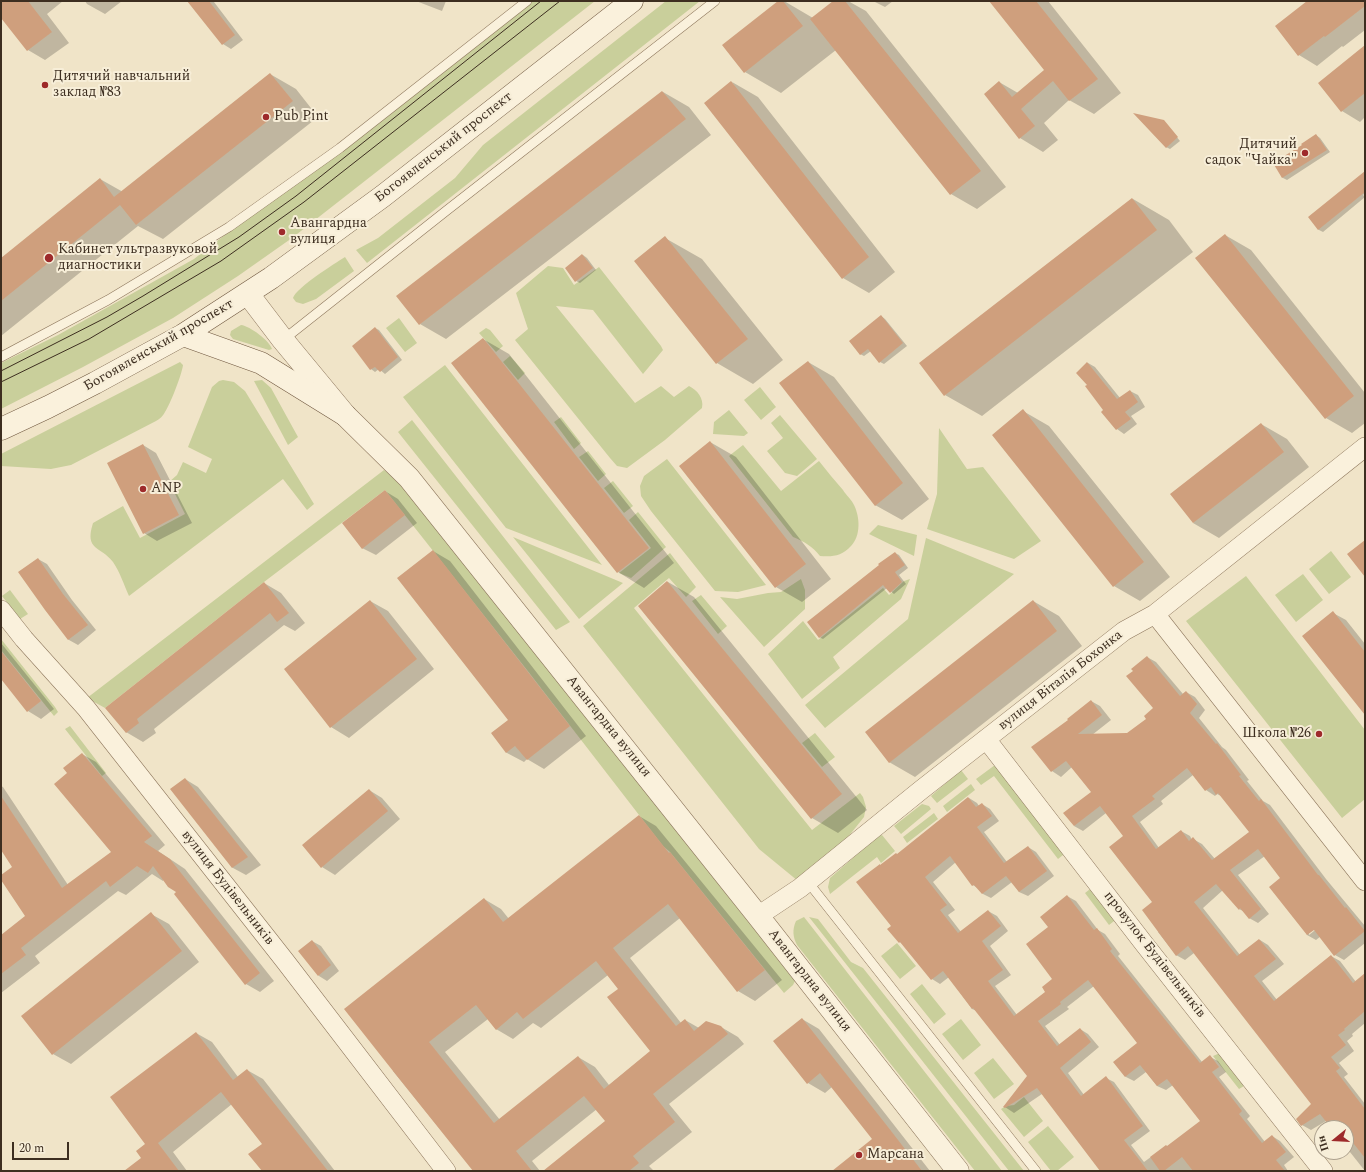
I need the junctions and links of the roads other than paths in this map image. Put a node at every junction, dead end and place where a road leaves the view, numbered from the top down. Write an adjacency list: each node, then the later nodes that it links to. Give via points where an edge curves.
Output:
1 (527, 1): 7 (lane, via 340,148 229,227 108,300)
2 (632, 1): 4 (street, Богоявленський проспект, via 383,196)
3 (715, 1): 6 (lane)
4 (248, 294): 5 (street, Богоявленський проспект); 6 (street, Авангардна вулиця)
5 (183, 335): 8 (street, via 261,363); 9 (street, Богоявленський проспект, via 95,383)
6 (284, 340): 8 (street, Авангардна вулиця)
7 (1, 357)
8 (345, 415): 16 (street, Авангардна вулиця, via 410,478)
9 (1, 429)
10 (1365, 447): 12 (street, вулиця Віталія Бохонка)
11 (1, 610): 17 (street, вулиця Будівельників, via 86,708)
12 (1155, 614): 13 (street, вулиця Віталія Бохонка, via 1124,631); 14 (street)
13 (986, 739): 15 (street, вулиця Віталія Бохонка); 20 (street, провулок Будівельників)
14 (1365, 881)
15 (808, 882): 16 (street, вулиця Віталія Бохонка); 19 (lane)
16 (758, 916): 18 (street, Авангардна вулиця)
17 (446, 1171)
18 (958, 1171)
19 (1036, 1171)
20 (1323, 1171)

